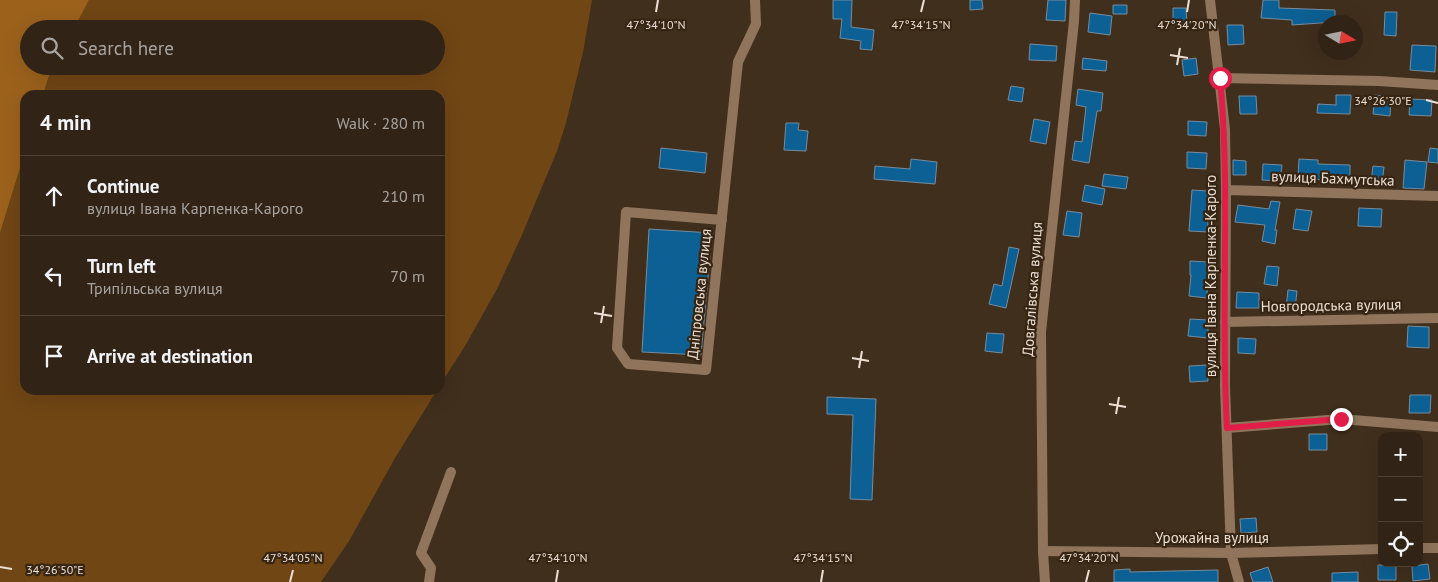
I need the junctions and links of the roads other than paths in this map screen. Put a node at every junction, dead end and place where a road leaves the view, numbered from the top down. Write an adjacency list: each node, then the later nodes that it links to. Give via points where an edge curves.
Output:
1 (756, 0): 8 (street, Дніпровська вулиця, via 756,24 738,62)
2 (1075, 0): 17 (street, Довгалівська вулиця, via 1041,332)
3 (1210, 0): 4 (street, вулиця Івана Карпенка-Карого)
4 (1220, 78): 5 (street); 6 (street, вулиця Івана Карпенка-Карого)
5 (1438, 85)
6 (1226, 190): 7 (street, вулиця Бахмутська); 10 (street, вулиця Івана Карпенка-Карого)
7 (1438, 196)
8 (722, 220): 8 (street, Дніпровська вулиця, via 706,370 628,364 617,348 626,212)
9 (1438, 318): 10 (street, Новгородська вулиця)
10 (1225, 322): 12 (street, вулиця Івана Карпенка-Карого)
11 (1438, 427): 12 (street, via 1341,419)
12 (1227, 428): 18 (street, вулиця Івана Карпенка-Карого)
13 (451, 472): 19 (street, via 421,553 431,568)
14 (1423, 548): 15 (street)
15 (1438, 548)
16 (1378, 549): 18 (street, Урожайна вулиця)
17 (1043, 551): 18 (street, Урожайна вулиця); 20 (street, Довгалівська вулиця)
18 (1231, 553): 21 (street, вулиця Івана Карпенка-Карого)
19 (429, 582)
20 (1045, 582)
21 (1239, 582)

